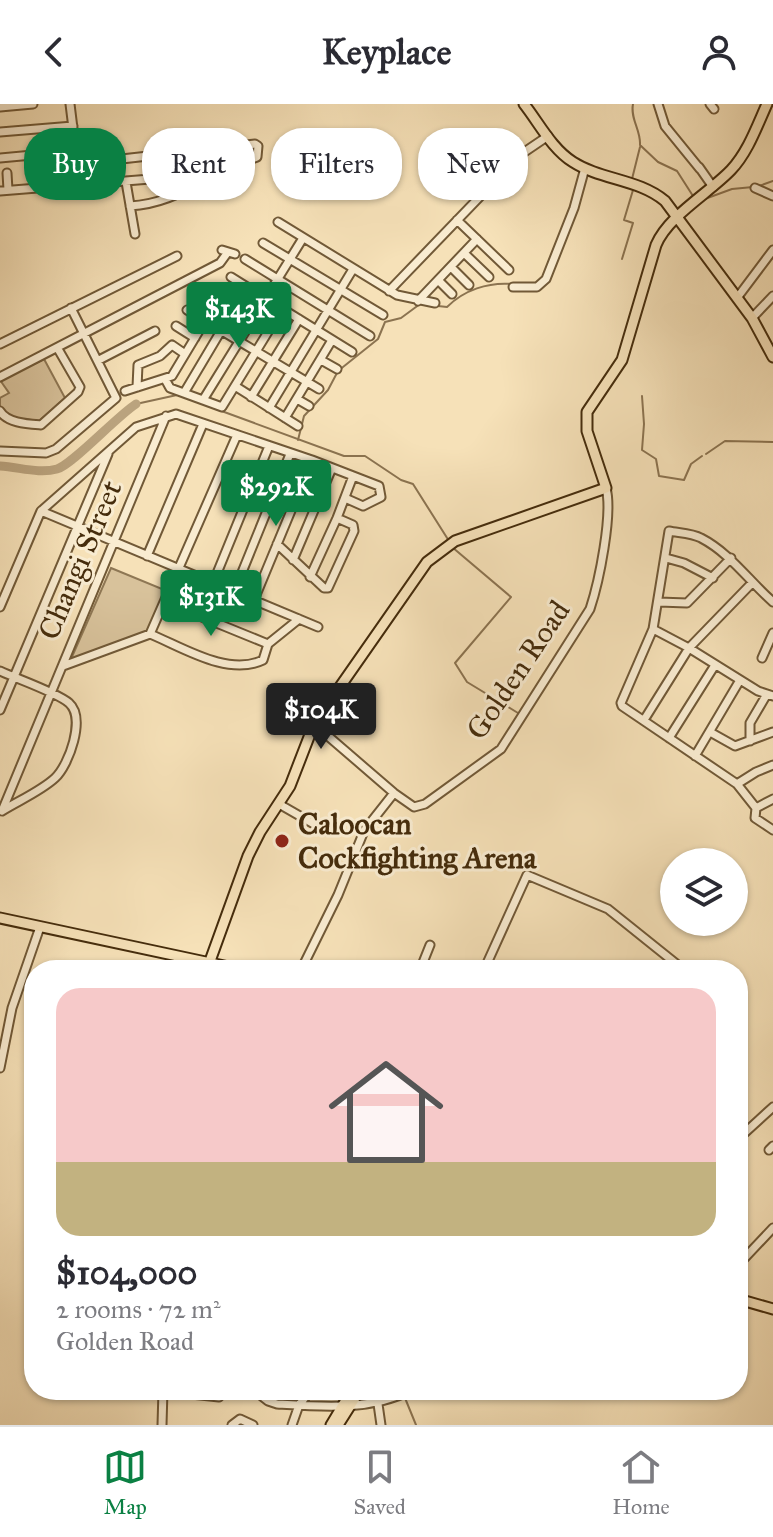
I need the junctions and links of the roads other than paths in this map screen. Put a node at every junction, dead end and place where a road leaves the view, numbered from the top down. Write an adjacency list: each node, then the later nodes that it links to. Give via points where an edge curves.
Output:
1 (33, 104): 6 (street)
2 (70, 104): 7 (street)
3 (524, 104): 9 (main road)
4 (658, 104): 16 (street, via 665,126)
5 (767, 104): 16 (main road, via 744,152)
6 (0, 107)
7 (73, 126): 8 (street)
8 (0, 132)
9 (548, 136): 12 (main road, via 567,158); 24 (street, via 520,155)
10 (24, 156): 11 (street)
11 (0, 158)
12 (585, 168): 23 (main road, via 654,192); 45 (street, via 546,279 537,287)
13 (7, 173): 19 (street)
14 (142, 180): 15 (street)
15 (126, 182): 22 (street)
16 (713, 187): 23 (main road)
17 (755, 188): 20 (street)
18 (24, 189): 19 (street)
19 (4, 191)
20 (773, 196)
21 (165, 200): 22 (street)
22 (130, 206): 26 (street)
23 (678, 217): 51 (main road); 109 (main road, via 656,245 618,368 587,412 586,428)
24 (457, 220): 28 (street); 47 (street)
25 (278, 222): 27 (street)
26 (135, 234)
27 (303, 238): 35 (street); 37 (street)
28 (477, 239): 32 (street); 38 (street)
29 (263, 243): 35 (street)
30 (773, 250): 51 (street)
31 (228, 252): 67 (street, via 220,263)
32 (464, 253): 36 (street); 40 (street)
33 (177, 256): 55 (street)
34 (245, 259): 41 (street)
35 (290, 259): 41 (street); 46 (street)
36 (451, 267): 42 (street); 43 (street)
37 (353, 269): 46 (street); 47 (street)
38 (509, 270)
39 (231, 277): 44 (street)
40 (489, 277)
41 (277, 279): 52 (street); 58 (street)
42 (438, 280): 48 (street); 53 (street)
43 (469, 285)
44 (247, 287): 52 (street); 64 (street)
45 (513, 287)
46 (340, 290): 58 (street); 59 (street)
47 (389, 291): 53 (street)
48 (452, 294)
49 (220, 296): 62 (street)
50 (772, 297): 60 (street)
51 (737, 298): 60 (main road)
52 (265, 299): 56 (street); 71 (street)
53 (418, 301): 54 (street)
54 (435, 303)
55 (71, 308): 67 (street); 72 (street)
56 (282, 309): 61 (street); 74 (street)
57 (187, 310): 62 (street)
58 (328, 310): 65 (street); 68 (street)
59 (383, 315)
60 (752, 318): 77 (main road)
61 (299, 319): 65 (street); 80 (street)
62 (205, 321): 64 (street); 69 (street)
63 (176, 326): 69 (street)
64 (221, 330): 71 (street); 90 (street)
65 (316, 330): 70 (street); 82 (street)
66 (155, 331): 78 (street)
67 (84, 335): 73 (street); 78 (street)
68 (370, 336)
69 (195, 338): 76 (street)
70 (332, 340): 75 (street); 79 (street)
71 (239, 341): 74 (street); 93 (street)
72 (0, 344)
73 (58, 349): 83 (street); 96 (street, via 78,392 41,425 9,420)
74 (256, 351): 80 (street); 86 (street)
75 (352, 352)
76 (185, 354): 84 (street); 87 (street, via 172,345 138,365)
77 (773, 357)
78 (99, 360): 103 (street, via 116,398 56,449)
79 (321, 360): 81 (street); 85 (street)
80 (273, 361): 82 (street); 91 (street)
81 (337, 369)
82 (290, 372): 85 (street); 95 (street)
83 (0, 377)
84 (165, 379): 87 (street); 90 (street, via 170,388)
85 (307, 382): 88 (street); 92 (street)
86 (235, 386): 91 (street); 93 (street, via 222,407)
87 (137, 387): 89 (street)
88 (319, 389)
89 (125, 391)
90 (184, 393): 93 (street)
91 (251, 397): 95 (street)
92 (297, 399): 94 (street); 98 (street)
93 (203, 400)
94 (309, 406)
95 (269, 408): 98 (street)
96 (0, 411)
97 (166, 416): 99 (street, via 176,414); 104 (street, via 136,427); 114 (street, Changi Street)
98 (285, 418): 100 (street)
99 (203, 424): 101 (street); 116 (street)
100 (298, 426)
101 (237, 435): 102 (street); 120 (street)
102 (269, 446): 105 (street); 123 (street)
103 (0, 451)
104 (109, 451): 111 (street); 113 (street)
105 (290, 454): 106 (street); 125 (street)
106 (312, 460): 107 (street); 115 (street)
107 (332, 468): 108 (street); 119 (street)
108 (353, 476): 110 (street); 110 (street, via 379,486 381,497 363,506)
109 (606, 488): 148 (main road, via 450,544 427,562); 156 (street, Golden Road, via 610,506 590,609 501,749 420,806 409,805)
110 (345, 498): 112 (street)
111 (41, 511): 113 (street); 130 (street)
112 (337, 518): 121 (street); 121 (street, via 353,525 354,531 333,578 324,588)
113 (78, 527): 114 (street); 142 (street)
114 (114, 542): 116 (street); 140 (street, Changi Street)
115 (277, 544): 119 (street); 126 (street)
116 (147, 556): 120 (street)
117 (666, 558): 118 (street, via 669,531 699,536); 122 (street); 128 (street)
118 (731, 558): 122 (street); 124 (street)
119 (293, 560): 121 (street)
120 (179, 569): 123 (street); 127 (street)
121 (310, 577)
122 (713, 578): 128 (street, via 687,603)
123 (213, 583): 125 (street)
124 (752, 583): 129 (street); 137 (street)
125 (234, 592): 126 (street)
126 (254, 600): 131 (street)
127 (165, 602): 135 (street); 136 (street)
128 (659, 602): 133 (street)
129 (773, 602)
130 (0, 607)
131 (299, 619): 132 (street); 136 (street)
132 (318, 627)
133 (653, 629): 137 (street); 147 (street, via 621,703)
134 (773, 633): 138 (street)
135 (150, 634): 136 (street, via 225,664 258,663); 140 (street)
136 (268, 644)
137 (689, 648): 139 (street); 147 (street)
138 (762, 658)
139 (715, 665): 143 (street); 151 (street)
140 (63, 666): 144 (street, Changi Street)
141 (0, 671): 142 (street)
142 (13, 677): 144 (street); 146 (street)
143 (740, 680): 145 (street); 149 (street)
144 (51, 694): 160 (street, Changi Street); 160 (street, via 72,707 76,737 57,777)
145 (770, 695): 152 (street, via 750,723)
146 (0, 710)
147 (644, 720): 151 (street)
148 (314, 724): 156 (street, Golden Road); 158 (main road)
149 (710, 732): 152 (street, via 735,746); 153 (street)
150 (773, 732): 152 (street)
151 (669, 738): 153 (street)
152 (750, 741)
153 (695, 756): 155 (street)
154 (773, 765): 155 (street)
155 (737, 784): 159 (street)
156 (394, 793): 169 (street, via 364,831)
157 (773, 799): 159 (street)
158 (279, 804): 162 (street); 168 (main road, via 248,856)
159 (756, 808): 161 (street, via 755,818)
160 (1, 812)
161 (773, 830)
162 (326, 831)
163 (1, 921): 164 (main road)
164 (40, 927): 166 (street); 167 (main road)
165 (430, 945): 170 (street)
166 (29, 960)
167 (205, 960)
168 (210, 960)
169 (306, 960)
170 (424, 960)
171 (489, 960): 172 (street, via 527,875 608,909)
172 (672, 960)
173 (24, 973): 174 (street)
174 (0, 1068)
175 (773, 1107): 176 (street)
176 (748, 1130)
177 (773, 1228): 178 (street)
178 (748, 1254)
179 (748, 1302): 180 (main road)
180 (773, 1309)
181 (163, 1400): 190 (street)
182 (267, 1400): 188 (street)
183 (303, 1400): 188 (street)
184 (348, 1400): 189 (main road)
185 (351, 1400): 189 (main road)
186 (388, 1400): 187 (street)
187 (378, 1404): 189 (street); 196 (street)
188 (299, 1405): 189 (street); 193 (street)
189 (346, 1406): 194 (main road); 195 (main road)
190 (162, 1425)
191 (232, 1425): 192 (street, via 240,1419)
192 (253, 1425)
193 (292, 1425)
194 (331, 1425)
195 (338, 1425)
196 (381, 1425)

